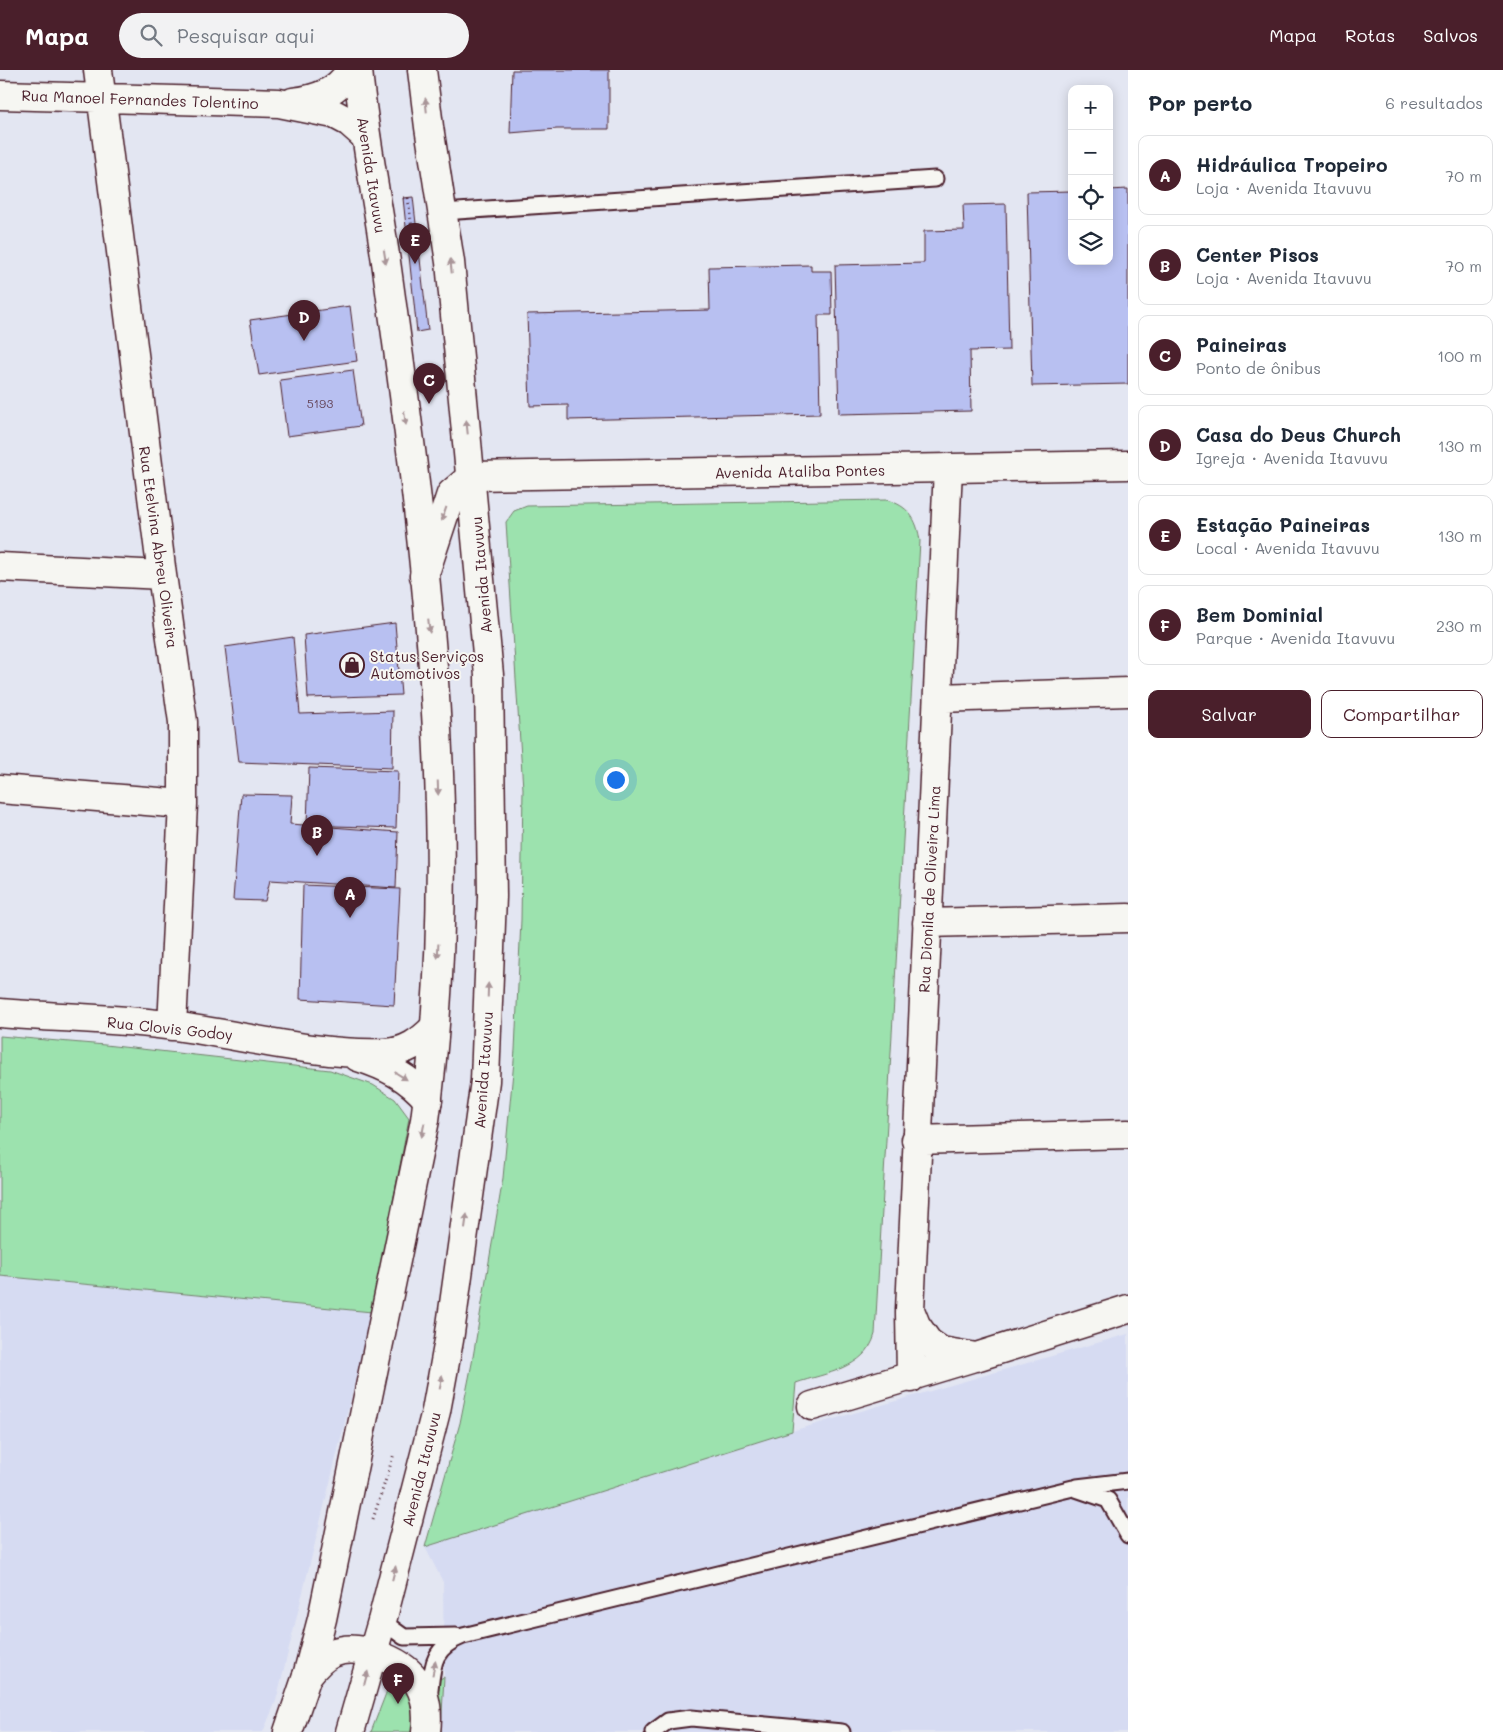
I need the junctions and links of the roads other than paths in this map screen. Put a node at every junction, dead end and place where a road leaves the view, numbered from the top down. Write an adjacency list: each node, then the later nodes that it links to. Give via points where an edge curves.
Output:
1 (98, 70): 6 (street, Rua Etelvina Abreu Oliveira)
2 (351, 70): 7 (street, Rua Manoel Fernandes Tolentino, via 332,92 311,100)
3 (358, 70): 8 (street, Avenida Itavuvu)
4 (422, 70): 10 (street, Avenida Itavuvu, one-way to 4)
5 (0, 95): 6 (street, Rua Manoel Fernandes Tolentino)
6 (100, 97): 7 (street, Rua Manoel Fernandes Tolentino); 15 (street, Rua Etelvina Abreu Oliveira)
7 (279, 104): 8 (street, Rua Manoel Fernandes Tolentino, via 334,114)
8 (366, 137): 16 (street, Avenida Itavuvu, one-way to 16, via 387,270)
9 (935, 179): 10 (lane)
10 (443, 212): 13 (street, Avenida Itavuvu, one-way to 10)
11 (1128, 465): 12 (street, Avenida Ataliba Pontes)
12 (948, 468): 13 (street, Avenida Ataliba Pontes); 18 (street, Rua Dionila de Oliveira Lima)
13 (472, 476): 16 (street, Avenida Itavuvu, one-way to 16, via 451,494); 38 (street, Avenida Itavuvu, one-way to 13, via 436,1411 485,1081 492,896 489,675)
14 (0, 567): 15 (street)
15 (162, 575): 20 (street, Rua Etelvina Abreu Oliveira, via 183,722)
16 (424, 578): 25 (street, Avenida Itavuvu, one-way to 25, via 435,691 441,893)
17 (1128, 692): 18 (street)
18 (938, 698): 22 (street, Rua Dionila de Oliveira Lima)
19 (0, 788): 20 (street)
20 (183, 804): 24 (street, Rua Etelvina Abreu Oliveira)
21 (1128, 918): 22 (street)
22 (927, 923): 29 (street, Rua Dionila de Oliveira Lima)
23 (0, 1013): 24 (street, Rua Clovis Godoy)
24 (172, 1026): 26 (street, Rua Clovis Godoy)
25 (434, 1028): 26 (street, Rua Clovis Godoy, via 422,1041 406,1049 386,1053); 27 (street, Avenida Itavuvu)
26 (340, 1052): 27 (street, Rua Clovis Godoy, one-way to 27, via 399,1073 418,1087)
27 (428, 1100): 41 (street, Avenida Itavuvu, one-way to 41, via 366,1412 322,1618)
28 (1128, 1134): 29 (street)
29 (916, 1140): 31 (street, Rua Dionila de Oliveira Lima)
30 (1128, 1309): 32 (street)
31 (910, 1310): 32 (street, Rua Dionila de Oliveira Lima, via 928,1342 941,1351); 33 (street, Rua Dionila de Oliveira Lima)
32 (979, 1356): 33 (street)
33 (911, 1378): 34 (street)
34 (812, 1406)
35 (1128, 1481): 36 (lane)
36 (1073, 1488): 37 (lane, via 1108,1500); 39 (lane)
37 (1128, 1535)
38 (382, 1621): 39 (lane, via 404,1637); 40 (street, Avenida Itavuvu)
39 (462, 1636): 42 (lane, one-way to 39, via 434,1662 446,1643)
40 (373, 1653): 41 (street, Avenida Itavuvu, via 347,1650 332,1653); 42 (street, Avenida Itavuvu, via 397,1662 412,1674 421,1690); 44 (street, Avenida Itavuvu, one-way to 40)
41 (306, 1676): 43 (street, Avenida Itavuvu)
42 (426, 1723)
43 (288, 1732)
44 (350, 1732)
45 (652, 1732): 46 (lane, via 668,1721 691,1718)
46 (842, 1732)

